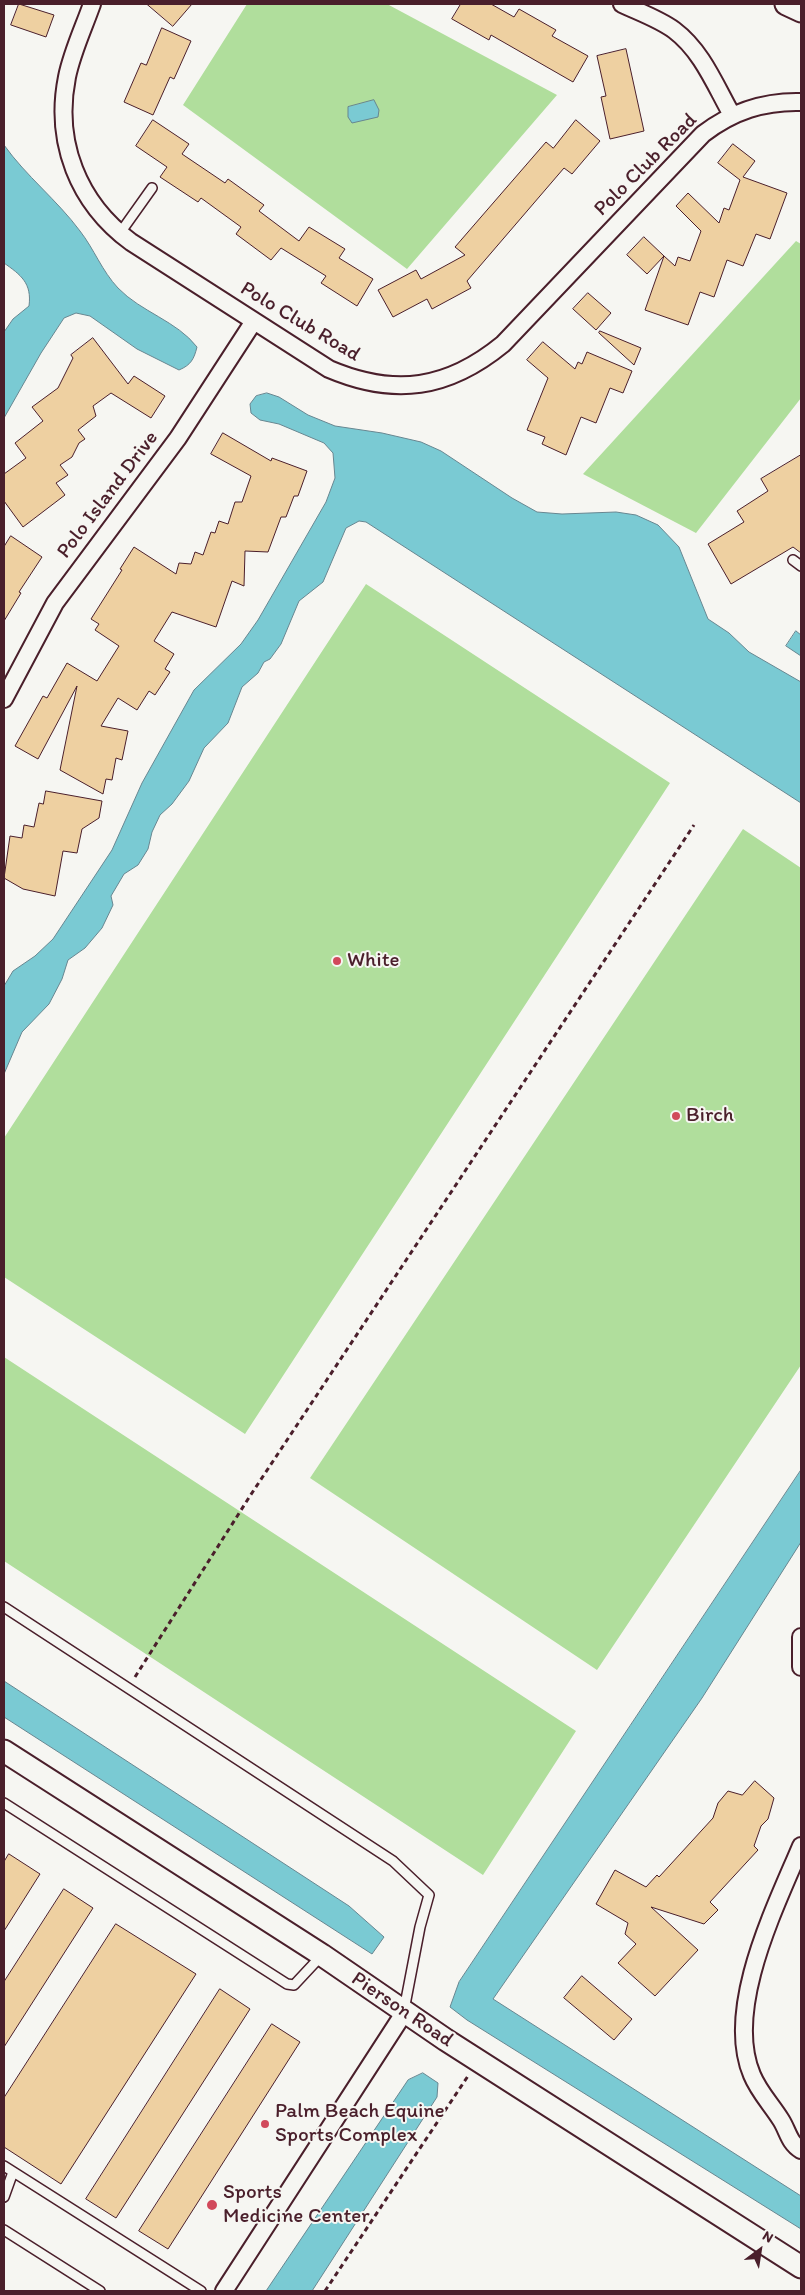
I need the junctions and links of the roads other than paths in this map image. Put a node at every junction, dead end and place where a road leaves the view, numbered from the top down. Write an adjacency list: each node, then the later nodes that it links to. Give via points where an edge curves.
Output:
1 (92, 4): 8 (street, Polo Club Road, via 68,74 63,99 63,125 75,174 97,211)
2 (622, 4): 6 (street, via 673,30 692,47)
3 (786, 4): 4 (street)
4 (801, 11)
5 (801, 102): 6 (street, Polo Club Road, via 758,106)
6 (732, 115): 9 (street, Polo Club Road, via 703,134 503,344 462,373 414,386 364,382 329,369)
7 (152, 188): 8 (lane)
8 (120, 233): 9 (street, Polo Club Road)
9 (254, 322): 12 (street, Polo Island Drive, via 178,438 55,603)
10 (793, 560): 11 (lane)
11 (801, 566)
12 (4, 699)
13 (4, 1607): 20 (lane, via 393,1860 429,1896)
14 (801, 1637): 15 (street)
15 (801, 1667)
16 (4, 1751): 19 (street, Pierson Road)
17 (4, 1803): 19 (lane, via 287,1984 294,1985)
18 (801, 1846): 21 (street, via 769,1924 744,2016 744,2046 752,2074 763,2098)
19 (322, 1955): 20 (street, Pierson Road)
20 (404, 2013): 28 (street, Pierson Road); 31 (street)
21 (782, 2120): 22 (street); 23 (street, via 793,2145)
22 (801, 2131)
23 (801, 2150)
24 (4, 2166): 25 (lane)
25 (13, 2172): 26 (lane); 30 (lane)
26 (4, 2197)
27 (4, 2230): 29 (lane)
28 (801, 2267)
29 (100, 2291)
30 (201, 2291)
31 (224, 2291)

